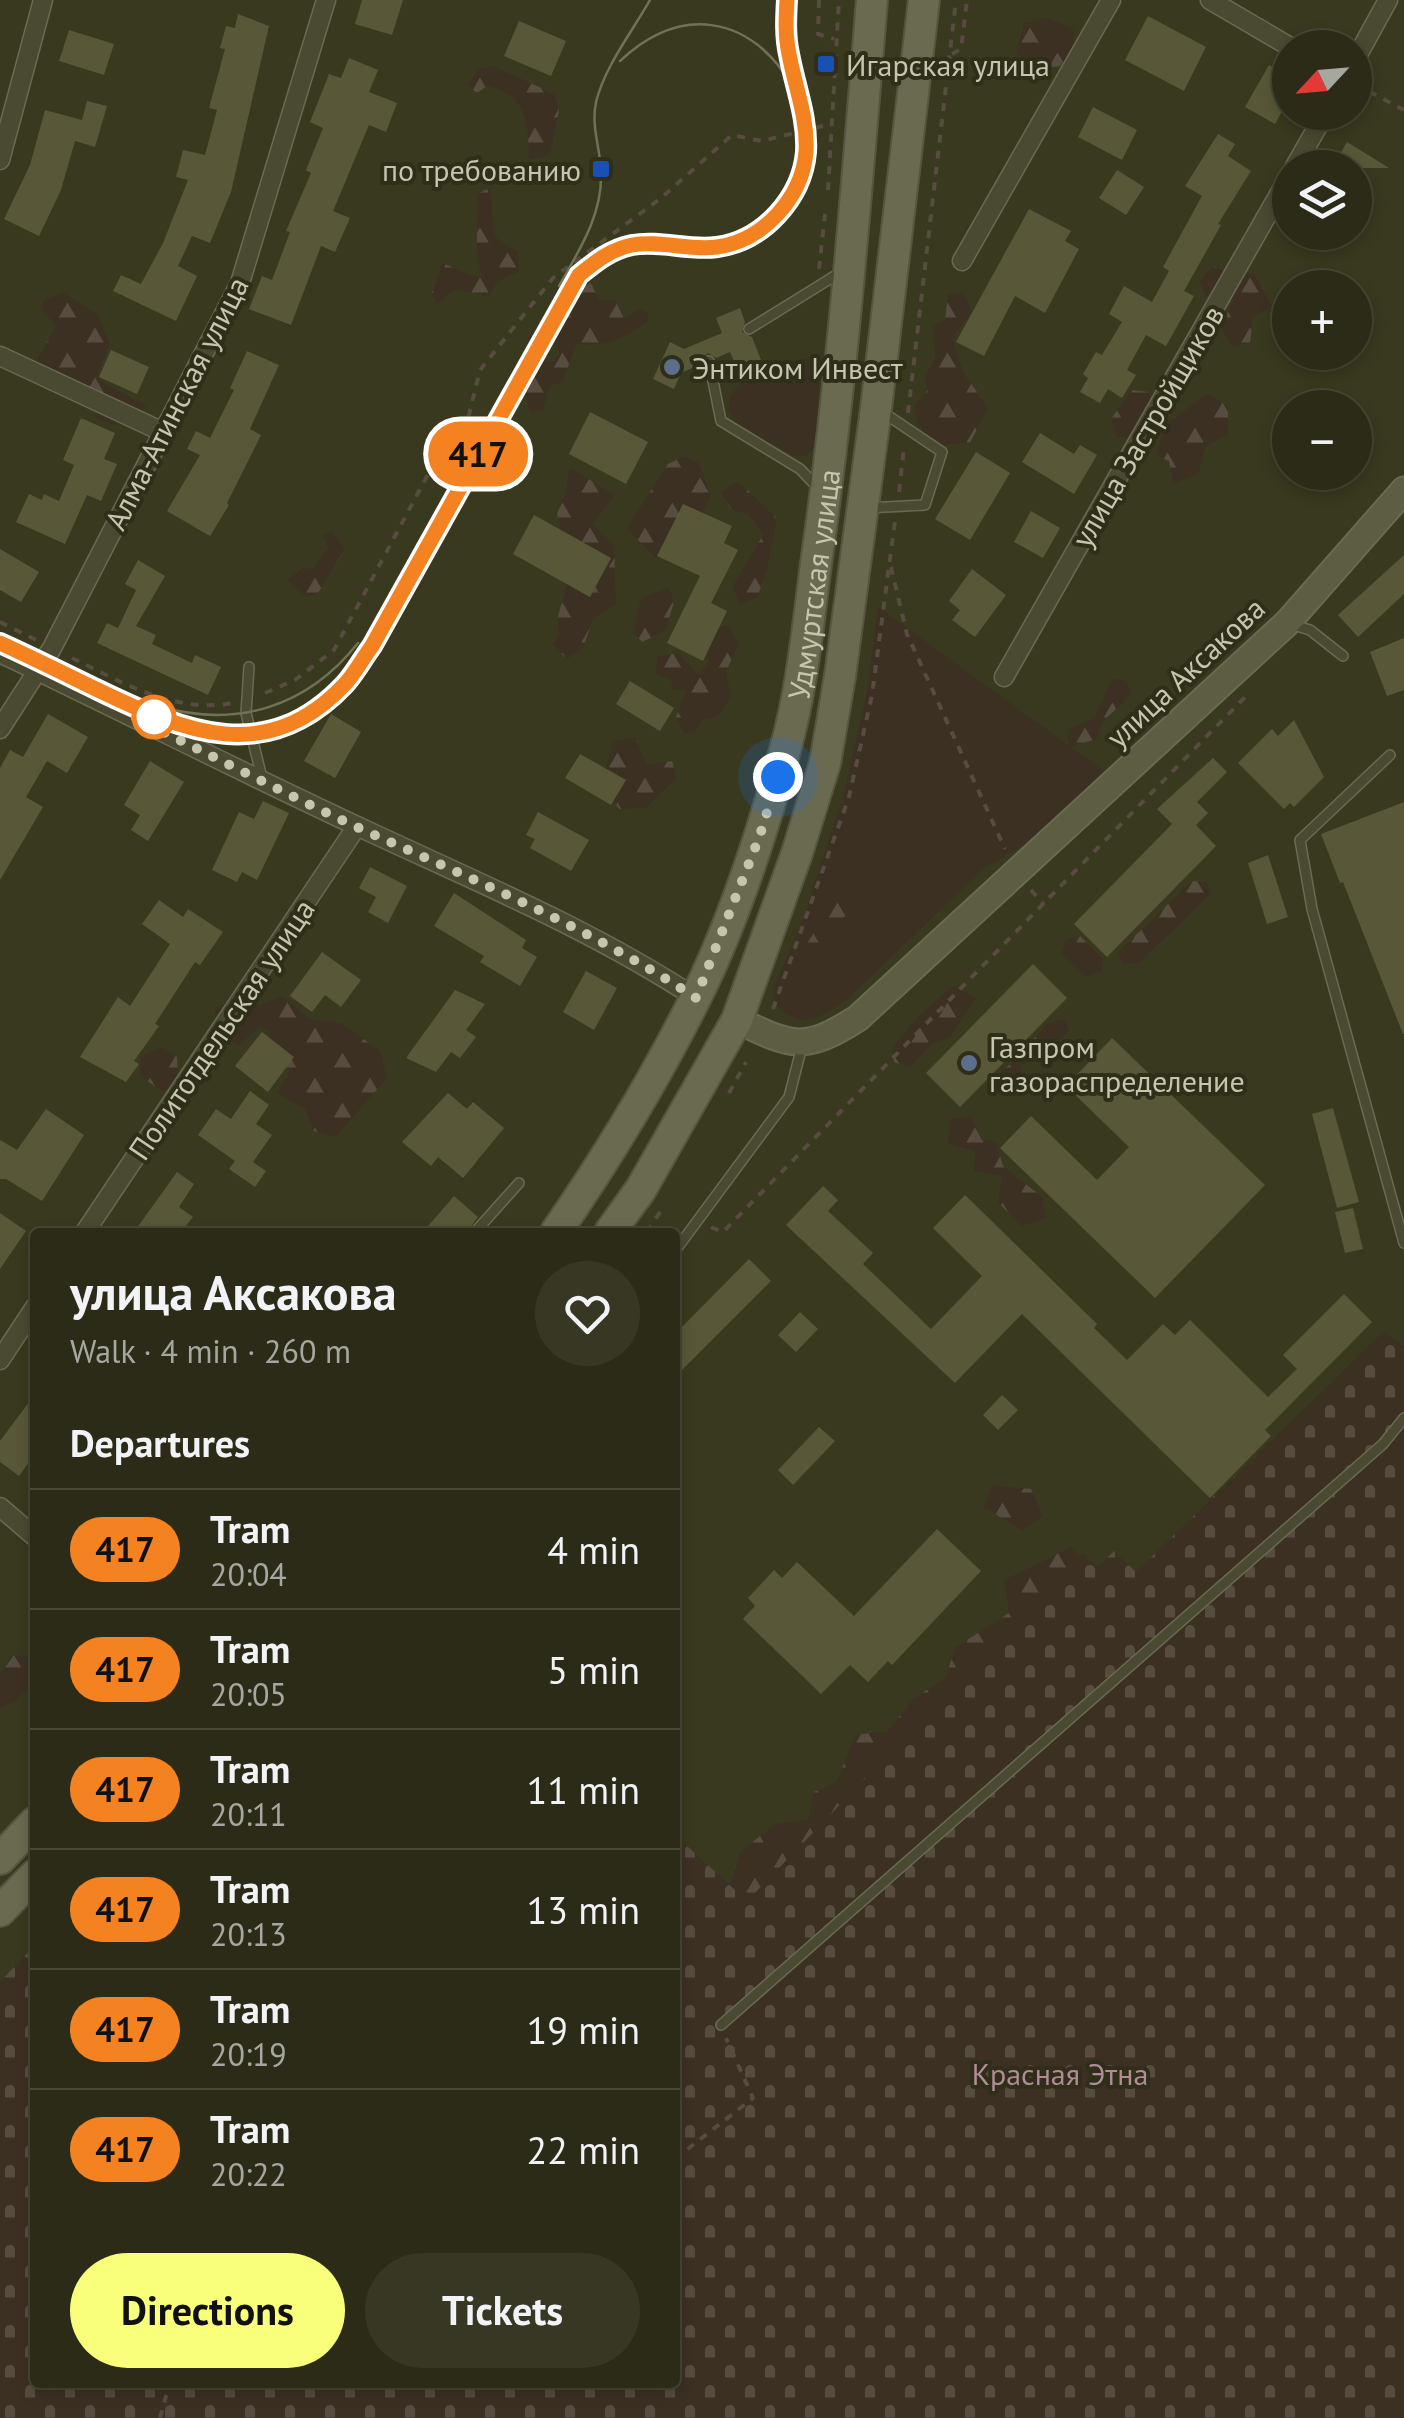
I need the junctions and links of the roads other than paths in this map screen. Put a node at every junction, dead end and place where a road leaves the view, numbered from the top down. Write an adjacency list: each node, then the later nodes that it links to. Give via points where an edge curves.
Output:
1 (43, 0): 10 (street)
2 (326, 0): 18 (street, Алма-Атинская улица, via 240,282)
3 (872, 0): 13 (main road, Удмуртская улица)
4 (924, 0): 17 (main road, Удмуртская улица)
5 (1110, 0): 12 (street)
6 (1210, 0): 9 (street)
7 (1388, 0): 8 (street)
8 (1372, 30)
9 (1272, 36)
10 (0, 160)
11 (1272, 207): 27 (street, улица Застройщиков)
12 (962, 260)
13 (852, 265): 14 (lane); 20 (main road, Удмуртская улица)
14 (748, 329)
15 (0, 356): 18 (street)
16 (709, 361): 20 (lane, via 721,421 800,470)
17 (876, 409): 21 (main road, Удмуртская улица); 21 (lane, via 942,452 925,505)
18 (162, 432): 26 (street, Алма-Атинская улица)
19 (1404, 490): 22 (street, улица Аксакова)
20 (825, 495): 32 (main road, Удмуртская улица, via 786,746 759,838)
21 (864, 508): 33 (main road, Удмуртская улица, via 825,763)
22 (1287, 623): 24 (lane, via 1310,630); 34 (street, улица Аксакова, via 858,1018 825,1039)
23 (0, 654): 26 (street)
24 (1343, 656)
25 (249, 667): 30 (lane, via 250,735)
26 (37, 671): 28 (street, Алма-Атинская улица); 30 (street)
27 (1004, 677)
28 (0, 729)
29 (1390, 754): 40 (lane, via 1300,840 1312,909)
30 (263, 780): 31 (street)
31 (357, 826): 32 (street, via 524,902); 36 (street, Политотдельская улица)
32 (696, 998): 33 (main road); 38 (main road, Удмуртская улица)
33 (737, 1020): 34 (street); 39 (main road, Удмуртская улица)
34 (802, 1043): 41 (lane, via 788,1097)
35 (519, 1183): 37 (lane)
36 (88, 1228)
37 (479, 1228)
38 (559, 1228)
39 (613, 1228)
40 (1404, 1243)
41 (680, 1244)
42 (30, 1315): 43 (street)
43 (0, 1360)
44 (1404, 1418): 51 (lane, via 1383,1444)
45 (0, 1507): 46 (street)
46 (30, 1533)
47 (30, 1827): 48 (main road)
48 (0, 1859)
49 (30, 1879): 50 (main road)
50 (0, 1911)
51 (721, 2026)

